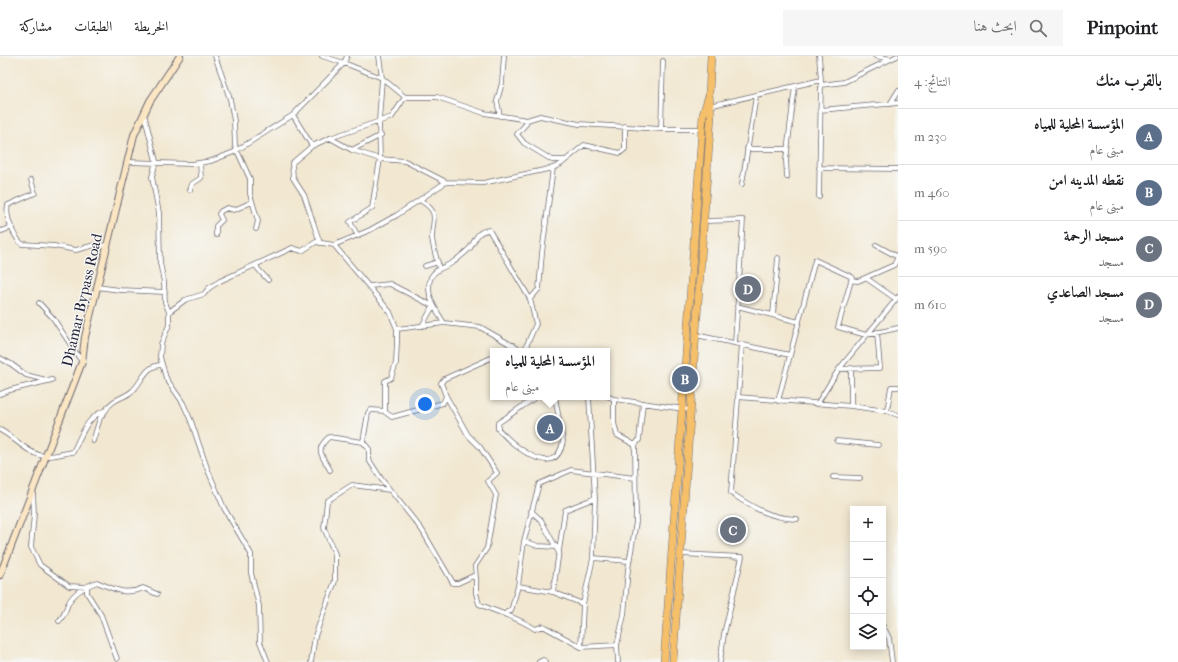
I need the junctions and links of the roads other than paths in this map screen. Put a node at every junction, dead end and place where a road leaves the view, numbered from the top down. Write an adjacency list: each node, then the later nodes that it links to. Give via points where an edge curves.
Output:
1 (180, 56): 24 (main road, Dhamar Bypass Road)
2 (215, 56): 37 (street, via 230,99)
3 (322, 56): 13 (street)
4 (348, 56): 13 (street)
5 (380, 56): 14 (street)
6 (504, 56): 26 (street, via 503,77 497,101)
7 (711, 56): 22 (main road)
8 (819, 56): 15 (street)
9 (875, 56): 11 (street)
10 (897, 56): 11 (street)
11 (891, 59): 15 (street, via 844,82)
12 (663, 61): 30 (street)
13 (344, 63): 14 (street); 25 (street)
14 (382, 78): 19 (street); 28 (street)
15 (821, 82): 16 (street); 23 (street)
16 (795, 86): 18 (street); 36 (street)
17 (898, 91): 21 (street)
18 (756, 96): 22 (street); 35 (street)
19 (405, 97): 26 (street, via 437,97); 28 (street, via 392,116)
20 (898, 103): 21 (street)
21 (890, 104): 23 (street)
22 (708, 106): 31 (main road); 55 (main road, via 711,116)
23 (820, 110): 45 (street)
24 (144, 112): 41 (main road, Dhamar Bypass Road, via 134,135); 43 (street)
25 (293, 115): 34 (street); 37 (street)
26 (500, 116): 27 (street)
27 (527, 120): 29 (street, via 540,116 579,124); 40 (street, via 516,134 524,143 552,160)
28 (379, 121): 32 (street); 33 (street)
29 (625, 126): 30 (street); 40 (street, via 625,149 620,153 584,145)
30 (661, 129): 31 (street)
31 (702, 129): 101 (main road)
32 (381, 135): 38 (street); 39 (street)
33 (330, 138): 34 (street); 38 (street)
34 (312, 146): 61 (street, via 292,163 293,178 304,195)
35 (747, 149): 36 (street); 50 (street)
36 (787, 149): 47 (street)
37 (237, 150): 42 (street); 54 (street, via 250,179)
38 (352, 150): 39 (street)
39 (380, 159): 49 (street, via 405,161); 60 (street, via 372,208 350,222)
40 (565, 160): 44 (street)
41 (128, 162): 43 (street); 64 (main road, Dhamar Bypass Road)
42 (200, 163): 43 (street); 51 (street, via 201,178 192,184)
43 (155, 164): 75 (street, via 152,177 159,213 160,263)
44 (553, 168): 49 (street, via 483,184); 77 (street, via 539,289)
45 (819, 168): 46 (street); 52 (street)
46 (898, 169)
47 (787, 177)
48 (31, 180): 56 (street, via 36,193 8,205 8,219)
49 (446, 182): 53 (street)
50 (742, 184)
51 (190, 190)
52 (819, 197)
53 (420, 200): 60 (street); 66 (street, via 429,206 434,214 432,238)
54 (252, 202): 57 (street, via 258,221); 59 (street, via 234,210 228,208 221,211 219,214 222,220 216,226)
55 (704, 221): 80 (street, via 744,220); 89 (main road)
56 (12, 227): 58 (street); 64 (street, via 22,244 76,250 95,245)
57 (256, 229)
58 (0, 230)
59 (216, 235)
60 (358, 236): 62 (street)
61 (320, 243): 62 (street); 67 (street, via 316,242 302,251 292,248)
62 (334, 245): 73 (street)
63 (876, 245): 70 (street, via 898,257 894,265)
64 (107, 246): 74 (main road, Dhamar Bypass Road)
65 (778, 258): 82 (street)
66 (438, 262): 68 (street); 69 (street)
67 (256, 265): 71 (street); 81 (street, via 209,288 204,294 185,300)
68 (425, 266)
69 (439, 269): 77 (street, via 452,265 471,247 474,237 484,230 489,230); 79 (street, via 431,276 429,289)
70 (866, 278): 72 (street); 76 (street)
71 (268, 280)
72 (851, 280): 83 (street, via 852,277 815,260); 90 (street, via 838,327)
73 (370, 286): 79 (street, via 390,284); 87 (street, via 390,312)
74 (97, 287): 75 (street); 100 (main road, Dhamar Bypass Road)
75 (165, 292): 81 (street)
76 (897, 298): 90 (street)
77 (530, 299): 96 (street, via 536,324)
78 (39, 303): 100 (street, via 53,318)
79 (433, 306): 84 (street); 85 (street)
80 (737, 306): 82 (street); 91 (street)
81 (169, 312): 103 (street, via 169,325 161,344)
82 (773, 315): 83 (street)
83 (799, 322): 97 (street)
84 (444, 323): 85 (street); 93 (street, via 480,327)
85 (422, 326): 87 (street)
86 (898, 328): 88 (street)
87 (397, 330): 123 (street, via 396,363 391,378 385,381)
88 (877, 332): 90 (street); 105 (street, via 880,368)
89 (696, 335): 91 (street); 102 (main road)
90 (866, 335): 104 (street)
91 (735, 343): 92 (street)
92 (742, 344): 97 (street); 113 (street)
93 (513, 345): 94 (street); 95 (street)
94 (508, 348)
95 (518, 348)
96 (524, 348)
97 (790, 355): 117 (street)
98 (0, 358): 106 (street, via 21,373)
99 (490, 358): 110 (street, via 444,379 441,383)
100 (82, 362): 133 (main road, Dhamar Bypass Road)
101 (685, 362): 102 (main road); 121 (main road)
102 (694, 363): 124 (main road)
103 (162, 365): 122 (street, via 156,365 151,369 131,392 119,397 108,405); 166 (street, via 166,378 183,403 224,508 251,554 251,573 259,606 260,642)
104 (839, 368): 105 (street); 119 (street)
105 (852, 368): 120 (street)
106 (47, 380): 107 (street); 109 (street)
107 (52, 380)
108 (898, 387): 125 (street, via 891,387)
109 (0, 394)
110 (446, 396): 123 (street, via 443,403 392,417); 152 (street, via 468,435 480,447 497,473 488,481 496,495 487,548 475,566)
111 (610, 397): 112 (street)
112 (614, 398): 118 (street); 131 (street, via 614,423 617,435)
113 (738, 398): 117 (street); 143 (street, via 730,493 776,518)
114 (532, 400): 115 (street, via 498,423 498,429 520,448 542,460 548,460 557,455 563,441)
115 (556, 400)
116 (589, 400): 135 (street)
117 (778, 401): 119 (street)
118 (643, 403): 121 (street); 131 (street, via 639,440)
119 (817, 404): 120 (street)
120 (851, 406): 125 (street)
121 (682, 409): 124 (street); 144 (main road)
122 (106, 410): 128 (street, via 100,418); 133 (street, via 95,413 73,452)
123 (385, 410): 129 (street, via 371,410 368,413)
124 (691, 410): 145 (main road)
125 (887, 411): 126 (street)
126 (898, 415)
127 (0, 430): 133 (street, via 28,450)
128 (94, 441)
129 (363, 442): 134 (street, via 329,437 321,444 320,451); 139 (street, via 369,449 369,460)
130 (837, 442): 132 (street)
131 (636, 445): 137 (street)
132 (878, 445)
133 (47, 456): 140 (main road, Dhamar Bypass Road)
134 (330, 470)
135 (594, 474): 137 (street); 141 (street); 142 (street, via 571,470 539,484)
136 (833, 477): 138 (street)
137 (635, 478): 150 (street, via 636,522)
138 (860, 478)
139 (390, 490): 152 (street, via 422,530 453,583 473,576); 167 (street, via 352,485 327,501 324,528 335,554 335,581 315,636)
140 (33, 492): 151 (main road, Dhamar Bypass Road); 154 (street, via 31,547 40,565 69,586)
141 (595, 498): 147 (street, via 565,510); 149 (street)
142 (531, 511): 146 (street); 147 (street, via 541,520)
143 (797, 519)
144 (672, 538): 145 (main road); 155 (main road)
145 (682, 540): 148 (main road)
146 (524, 541): 147 (street, via 538,546); 153 (street)
147 (558, 547): 156 (street)
148 (681, 554): 157 (main road); 173 (street, via 742,557)
149 (592, 558): 150 (street); 159 (street)
150 (629, 561): 163 (street, via 624,615)
151 (0, 575)
152 (476, 579): 160 (street, via 479,604)
153 (518, 586): 156 (street); 160 (street, via 511,611)
154 (84, 587): 158 (street, via 97,582 125,592 143,588); 161 (street, via 69,602 66,614); 165 (street, via 87,587 87,593 102,615)
155 (669, 590): 157 (main road); 171 (main road)
156 (553, 592): 159 (street)
157 (678, 593): 172 (main road)
158 (157, 594)
159 (583, 604): 164 (street)
160 (506, 615): 164 (street, via 523,620 535,629 543,626)
161 (59, 621)
162 (886, 632): 174 (street)
163 (617, 645): 164 (street); 170 (street)
164 (581, 648)
165 (117, 659)
166 (268, 662)
167 (311, 662)
168 (539, 662): 169 (street)
169 (546, 662)
170 (618, 662)
171 (664, 662)
172 (673, 662)
173 (720, 662)
174 (892, 662)

